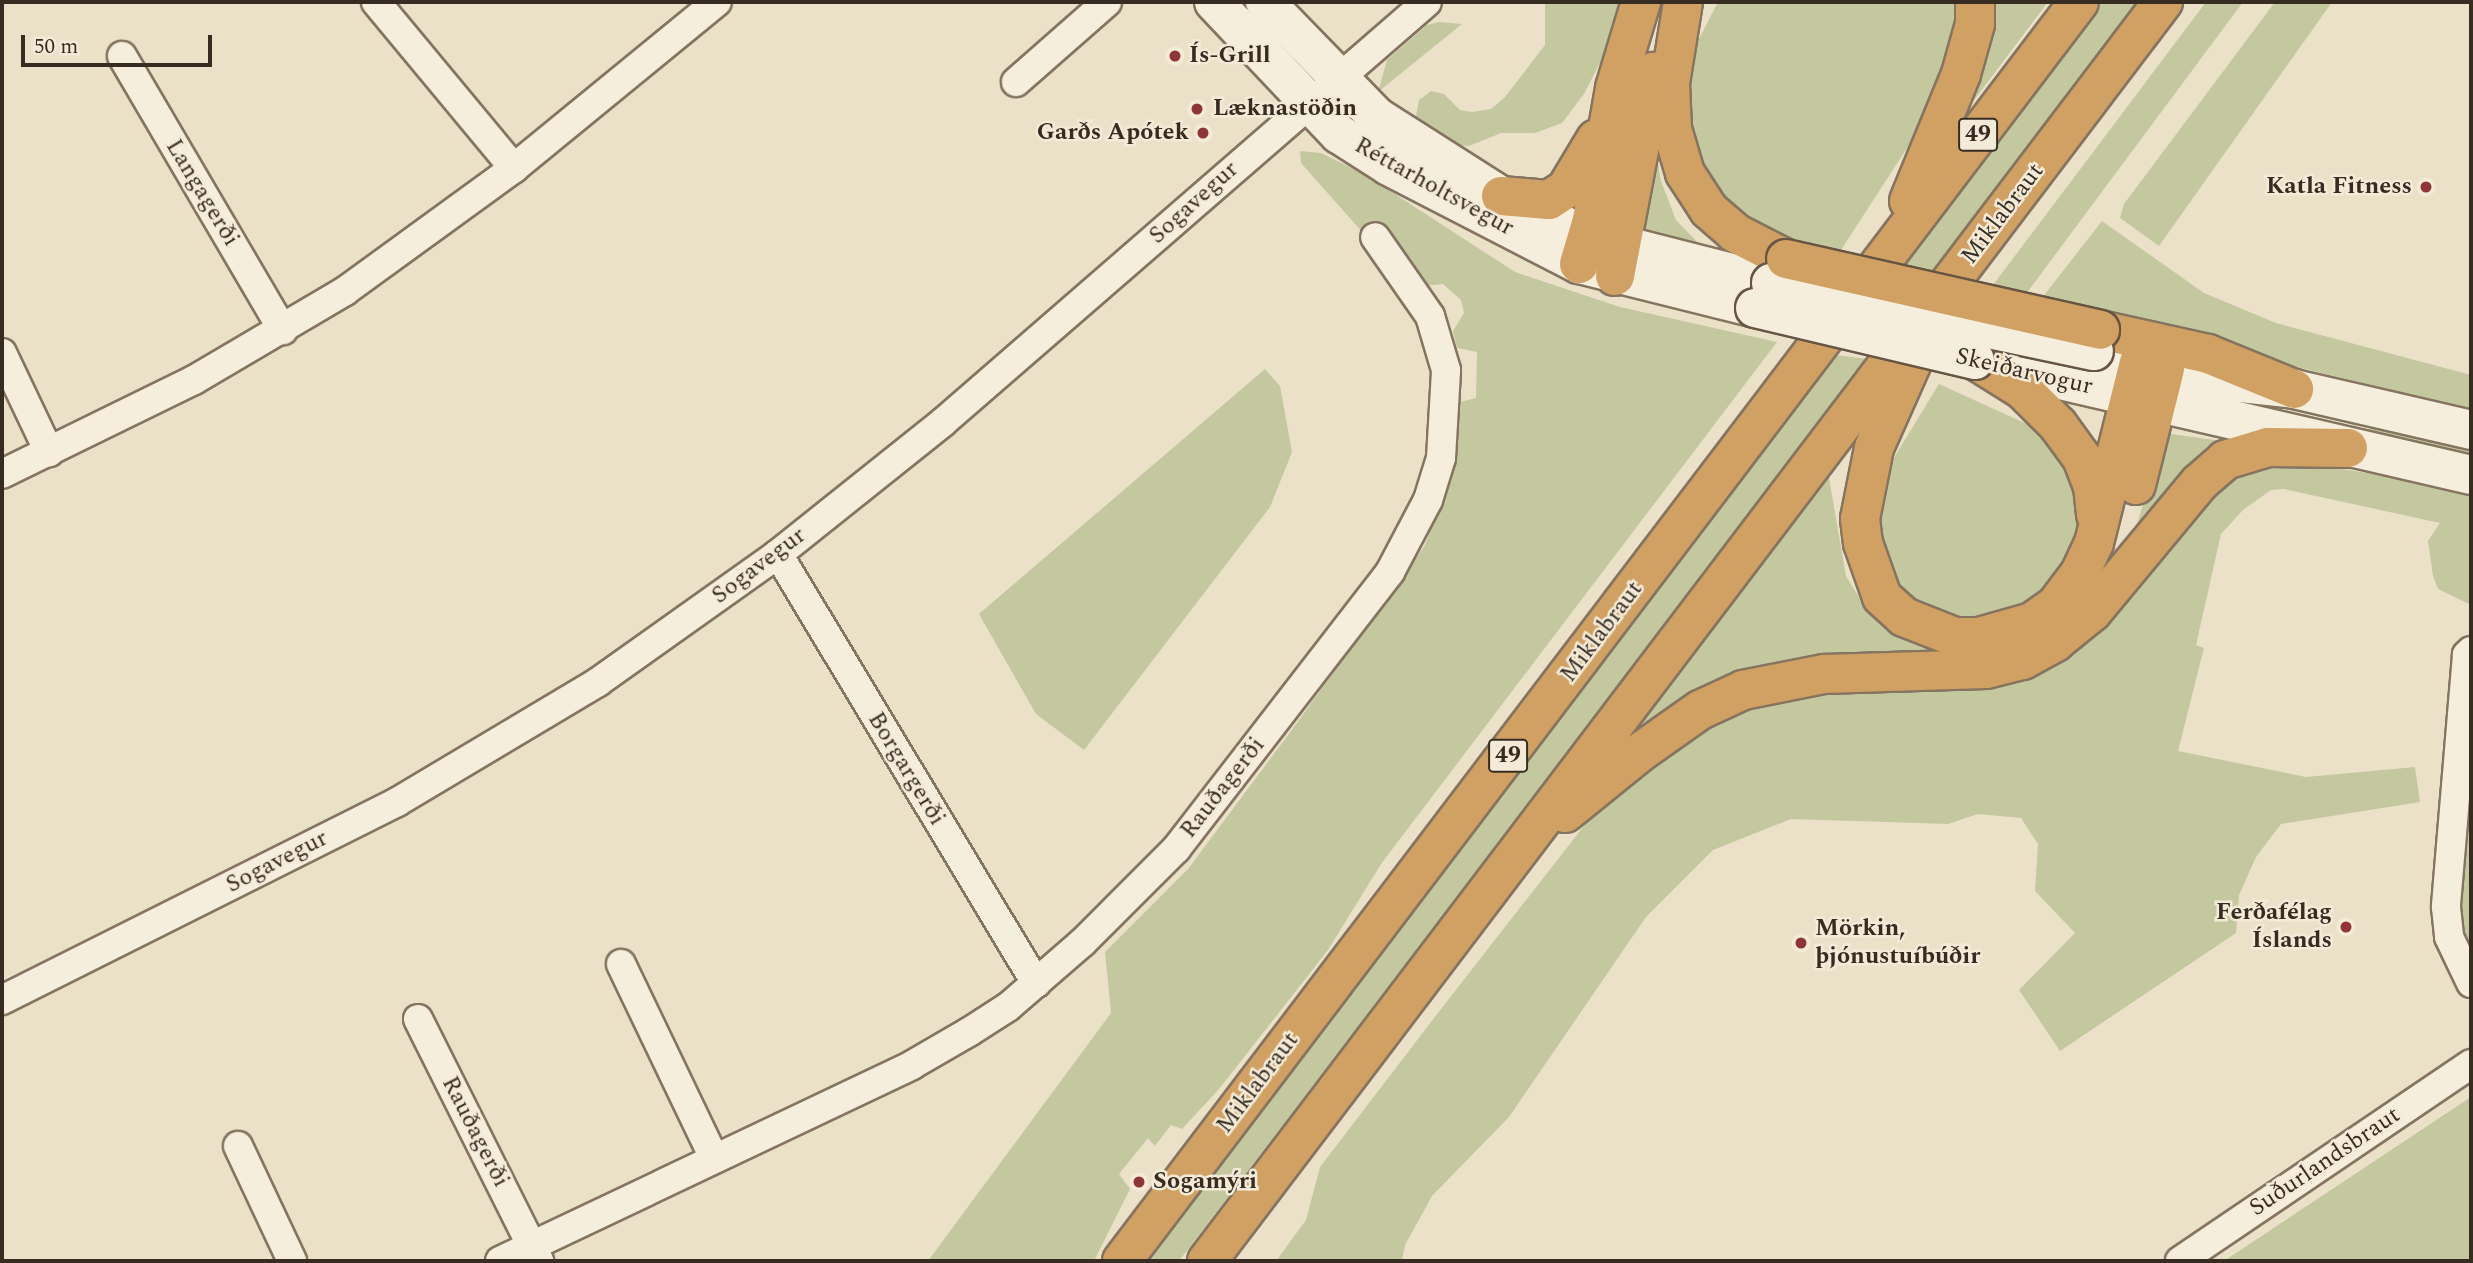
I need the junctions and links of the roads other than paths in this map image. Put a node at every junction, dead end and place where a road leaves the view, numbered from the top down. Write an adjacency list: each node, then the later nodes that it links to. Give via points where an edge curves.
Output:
1 (376, 2): 17 (street)
2 (1107, 2): 14 (street)
3 (1214, 2): 16 (main road, Réttarholtsvegur)
4 (1265, 2): 13 (main road, Réttarholtsvegur)
5 (1427, 2): 13 (street, Sogavegur)
6 (1641, 2): 15 (highway)
7 (1975, 2): 22 (highway, via 1975,24 1961,75)
8 (2079, 2): 22 (highway, Miklabraut / 49)
9 (2163, 2): 21 (highway, Miklabraut / 49)
10 (1681, 5): 20 (highway, via 1663,31); 23 (highway, via 1670,83 1672,129 1685,173 1709,210 1735,233)
11 (698, 8): 17 (street)
12 (122, 56): 24 (street, Langagerði)
13 (1337, 79): 16 (street, Sogavegur); 18 (main road, Réttarholtsvegur, via 1377,117)
14 (1016, 82)
15 (1615, 88): 18 (highway, via 1594,143 1566,189 1549,200 1530,202); 20 (highway)
16 (1308, 103): 20 (main road, Réttarholtsvegur, via 1339,134 1374,157); 36 (street, Sogavegur, via 1045,335)
17 (514, 168): 24 (street, via 356,284)
18 (1501, 196): 20 (main road, Réttarholtsvegur)
19 (1375, 237): 42 (street, Rauðagerði, via 1430,316 1446,370 1441,458 1428,500 1390,572 1176,849)
20 (1601, 256): 23 (main road, Skeiðarvogur)
21 (1970, 257): 35 (highway, via 1900,384 1874,448 1860,519 1863,544 1882,597 1904,617 1955,637 2009,632 2056,604 2080,573); 39 (highway, Miklabraut / 49)
22 (1878, 268): 51 (highway, Miklabraut / 49)
23 (1771, 283): 25 (highway, bridge); 27 (main road, Skeiðarvogur, bridge)
24 (283, 330): 32 (street)
25 (2097, 341): 28 (main road, Skeiðarvogur); 29 (highway, via 2208,354)
26 (2, 353): 32 (street)
27 (1975, 360): 28 (main road, Skeiðarvogur, via 2079,385); 35 (highway, via 2047,412 2082,458 2093,486)
28 (2148, 383): 29 (main road, Skeiðarvogur, via 2204,379); 31 (main road, Skeiðarvogur); 35 (highway); 37 (highway, via 2114,571)
29 (2294, 389): 30 (main road, Skeiðarvogur)
30 (2471, 429)
31 (2348, 448): 34 (main road, Skeiðarvogur); 37 (highway, via 2268,447 2225,460 2199,483)
32 (49, 452): 33 (street)
33 (2, 474)
34 (2470, 476)
35 (2097, 528)
36 (778, 554): 42 (street, Borgargerði); 43 (street, Sogavegur, via 598,682 495,747 397,802)
37 (2092, 612): 39 (highway, via 2023,660 1986,669 1824,674 1743,690 1700,710 1639,753)
38 (2471, 651): 41 (street, via 2467,654 2446,907 2449,937)
39 (1515, 855): 52 (highway, Miklabraut / 49)
40 (621, 964): 47 (street)
41 (2471, 982)
42 (1036, 983): 47 (street, Rauðagerði, via 1008,1007 912,1065)
43 (2, 1000)
44 (418, 1019): 48 (street, Rauðagerði)
45 (2471, 1064): 53 (street, Suðurlandsbraut)
46 (237, 1146): 49 (street)
47 (714, 1158): 48 (street, Rauðagerði)
48 (535, 1253): 50 (street, Rauðagerði)
49 (292, 1261)
50 (499, 1261)
51 (1122, 1261)
52 (1207, 1261)
53 (2180, 1261)

